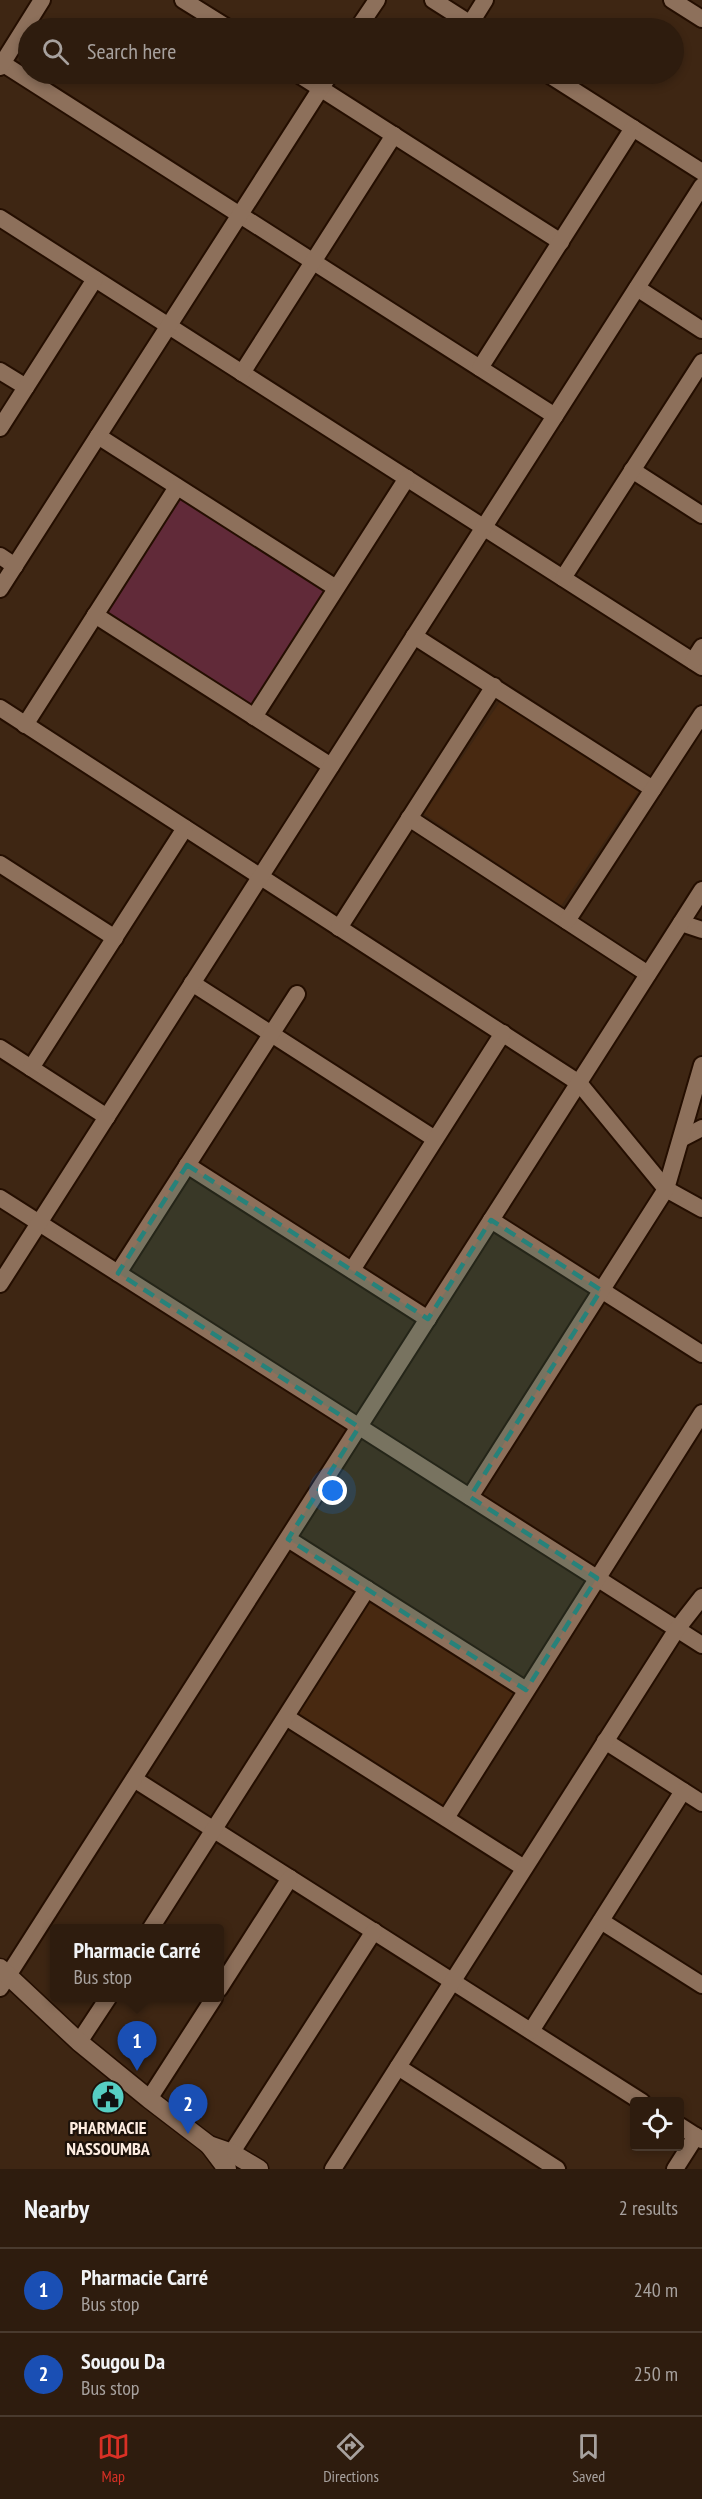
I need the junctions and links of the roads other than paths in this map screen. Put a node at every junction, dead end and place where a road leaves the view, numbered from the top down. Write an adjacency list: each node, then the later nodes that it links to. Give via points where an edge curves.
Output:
1 (42, 0): 7 (street)
2 (183, 0): 8 (street)
3 (377, 0): 9 (street)
4 (433, 0): 10 (street)
5 (485, 0): 11 (street)
6 (672, 0): 12 (street)
7 (31, 18)
8 (212, 18)
9 (365, 18)
10 (461, 18)
11 (477, 18)
12 (702, 19)
13 (18, 38): 14 (street)
14 (1, 65): 15 (street)
15 (18, 76)
16 (31, 84): 24 (street)
17 (323, 84): 24 (street)
18 (329, 84): 21 (street)
19 (564, 84): 20 (street)
20 (633, 128): 22 (street); 26 (street)
21 (394, 135): 26 (street); 27 (street)
22 (702, 172)
23 (702, 186): 29 (street)
24 (240, 214): 27 (street); 30 (street)
25 (0, 218): 28 (street)
26 (561, 242): 33 (street)
27 (313, 261): 33 (street); 35 (street)
28 (95, 279): 30 (street); 36 (street)
29 (637, 288): 31 (street); 37 (street)
30 (169, 326): 35 (street); 39 (street)
31 (702, 330)
32 (702, 362): 40 (street)
33 (480, 368): 37 (street)
34 (0, 371): 36 (street)
35 (242, 373): 41 (street)
36 (26, 387): 38 (street)
37 (555, 416): 44 (street)
38 (0, 428)
39 (98, 436): 42 (street); 46 (street)
40 (632, 470): 43 (street); 47 (street)
41 (407, 478): 44 (street); 48 (street)
42 (177, 487): 48 (street); 50 (street)
43 (702, 515)
44 (484, 527): 47 (street); 51 (street)
45 (0, 556): 46 (street)
46 (15, 566): 49 (street)
47 (563, 578): 52 (street)
48 (336, 588): 56 (street)
49 (0, 589)
50 (95, 615): 56 (street); 57 (street)
51 (414, 636): 53 (street); 58 (street)
52 (699, 658)
53 (494, 686): 59 (street); 60 (street)
54 (0, 708): 57 (street)
55 (702, 714): 59 (street)
56 (254, 717): 58 (street)
57 (25, 724): 61 (street)
58 (331, 766): 63 (street)
59 (653, 789): 65 (street)
60 (409, 818): 65 (street); 67 (street)
61 (185, 828): 63 (street); 69 (street)
62 (0, 864): 69 (street)
63 (261, 877): 67 (street); 71 (street)
64 (702, 890): 66 (street)
65 (567, 921): 70 (street)
66 (681, 923): 68 (street); 70 (street)
67 (339, 928): 73 (street)
68 (702, 930)
69 (115, 938): 77 (street)
70 (648, 974): 78 (street)
71 (192, 983): 74 (street); 79 (street)
72 (297, 994): 74 (street)
73 (503, 1033): 78 (street); 81 (street)
74 (271, 1034): 81 (street); 83 (street)
75 (0, 1048): 77 (street)
76 (702, 1065): 82 (street)
77 (32, 1068): 79 (street)
78 (579, 1083): 84 (street); 87 (street)
79 (107, 1117): 88 (street)
80 (702, 1128): 82 (street)
81 (435, 1139): 89 (street)
82 (681, 1139): 84 (street)
83 (188, 1165): 89 (street); 90 (street)
84 (666, 1189): 86 (street); 92 (street)
85 (0, 1198): 88 (street)
86 (702, 1209)
87 (491, 1220): 92 (street); 93 (street)
88 (39, 1223): 90 (street); 91 (street)
89 (352, 1270): 93 (street)
90 (118, 1274): 96 (street)
91 (0, 1284)
92 (601, 1290): 94 (street); 97 (street)
93 (428, 1319): 96 (street)
94 (702, 1354)
95 (702, 1413): 99 (street)
96 (359, 1427): 97 (street); 98 (street)
97 (470, 1497): 99 (street)
98 (288, 1539): 100 (street); 107 (street)
99 (597, 1578): 102 (street); 104 (street)
100 (367, 1589): 104 (street); 105 (street)
101 (702, 1597): 102 (street)
102 (677, 1629): 103 (street); 106 (street)
103 (702, 1645)
104 (526, 1690): 110 (street)
105 (286, 1717): 110 (street); 111 (street)
106 (605, 1741): 108 (street); 112 (street)
107 (134, 1779): 111 (street); 117 (street)
108 (683, 1791): 109 (street); 114 (street)
109 (702, 1803)
110 (446, 1818): 112 (street)
111 (214, 1830): 113 (street); 115 (street)
112 (524, 1868): 119 (street)
113 (290, 1878): 116 (street); 118 (street)
114 (601, 1921): 120 (street); 123 (street)
115 (154, 1924)
116 (374, 1931): 119 (street); 130 (street)
117 (3, 1977): 124 (main road)
118 (224, 1981)
119 (453, 1981): 123 (street); 125 (street)
120 (702, 1985)
121 (105, 2002): 124 (street)
122 (211, 2002): 127 (street)
123 (531, 2031): 126 (street)
124 (79, 2042): 127 (main road)
125 (398, 2067): 132 (street); 133 (street)
126 (634, 2097)
127 (149, 2099): 130 (main road, via 209,2145)
128 (684, 2129): 129 (street)
129 (699, 2138): 134 (street)
130 (226, 2164): 131 (main road)
131 (259, 2169)
132 (333, 2169)
133 (557, 2169)
134 (675, 2169)

